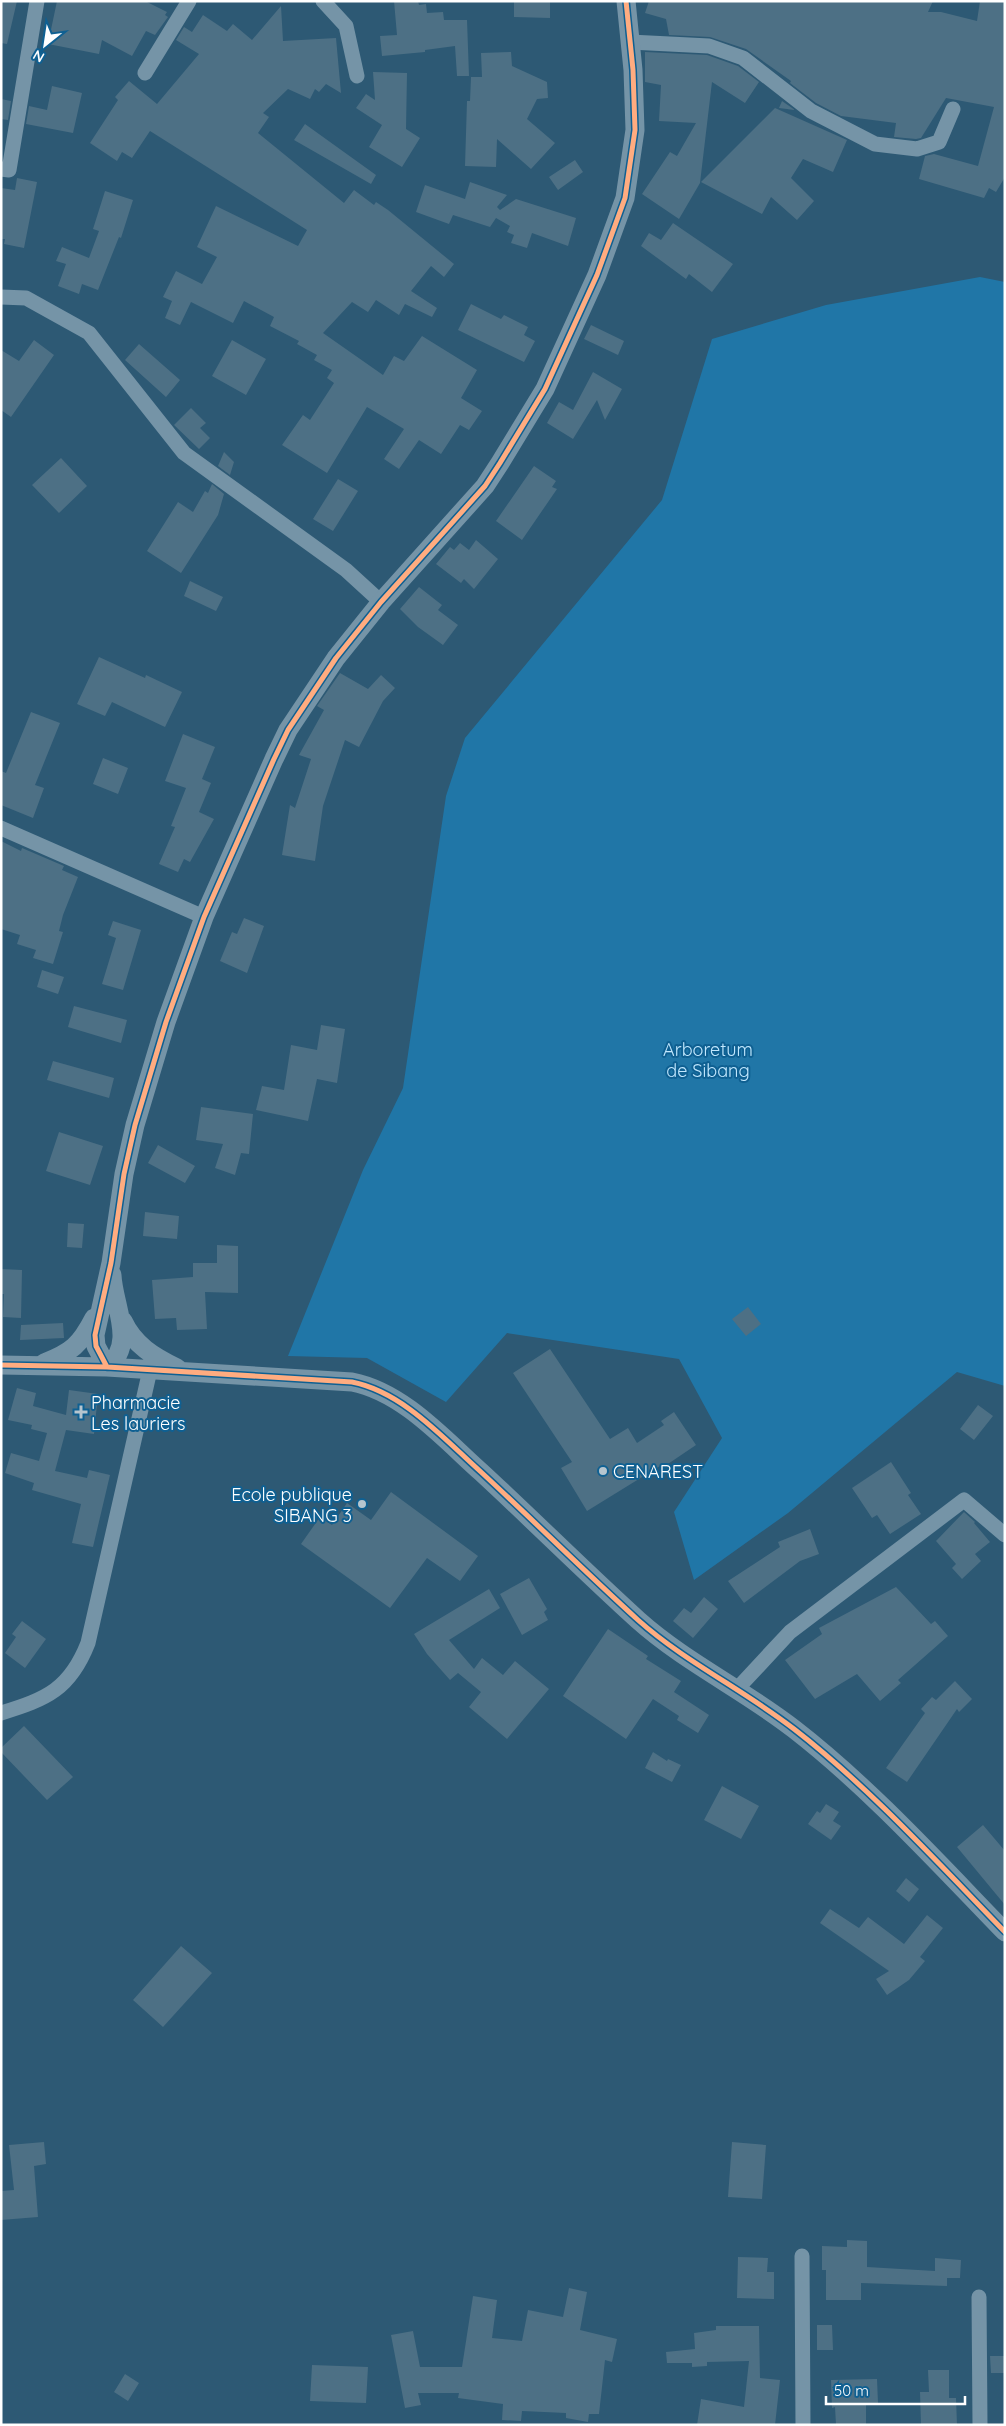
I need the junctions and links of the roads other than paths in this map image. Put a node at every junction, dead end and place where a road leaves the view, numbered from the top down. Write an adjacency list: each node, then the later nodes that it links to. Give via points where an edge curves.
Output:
1 (37, 1): 9 (street, via 9,170)
2 (189, 1): 6 (street)
3 (323, 1): 7 (street, via 346,26)
4 (626, 1): 5 (street)
5 (630, 42): 8 (street, via 710,46 743,58 811,111 875,144 917,149 939,142); 11 (street, via 635,130 625,198 600,267 567,342 545,389 485,486)
6 (145, 73)
7 (357, 76)
8 (953, 109)
9 (1, 169)
10 (1, 297): 11 (street, via 26,298 89,333 184,453 346,570)
11 (381, 602): 13 (street, via 319,682 288,730)
12 (1, 828): 13 (street)
13 (204, 917): 14 (street, via 166,1022 135,1125 124,1174)
14 (111, 1264): 15 (street); 16 (street)
15 (99, 1308): 18 (street, via 81,1341 72,1350); 19 (street, via 94,1335)
16 (118, 1310): 19 (street, via 123,1341 116,1360); 21 (street, via 128,1331 141,1346)
17 (1, 1365): 18 (street)
18 (37, 1366): 19 (street)
19 (107, 1367): 20 (street)
20 (150, 1370): 21 (street); 24 (street, via 80,1665 62,1686 43,1698)
21 (184, 1371): 23 (street, via 352,1382 370,1386 392,1398 468,1460 652,1632)
22 (1005, 1536): 23 (street, via 964,1500 790,1632)
23 (737, 1688): 25 (street, via 795,1730 863,1790)
24 (1, 1713)
25 (1005, 1932)
26 (802, 2256): 28 (street)
27 (979, 2297): 29 (street)
28 (803, 2425)
29 (980, 2425)

